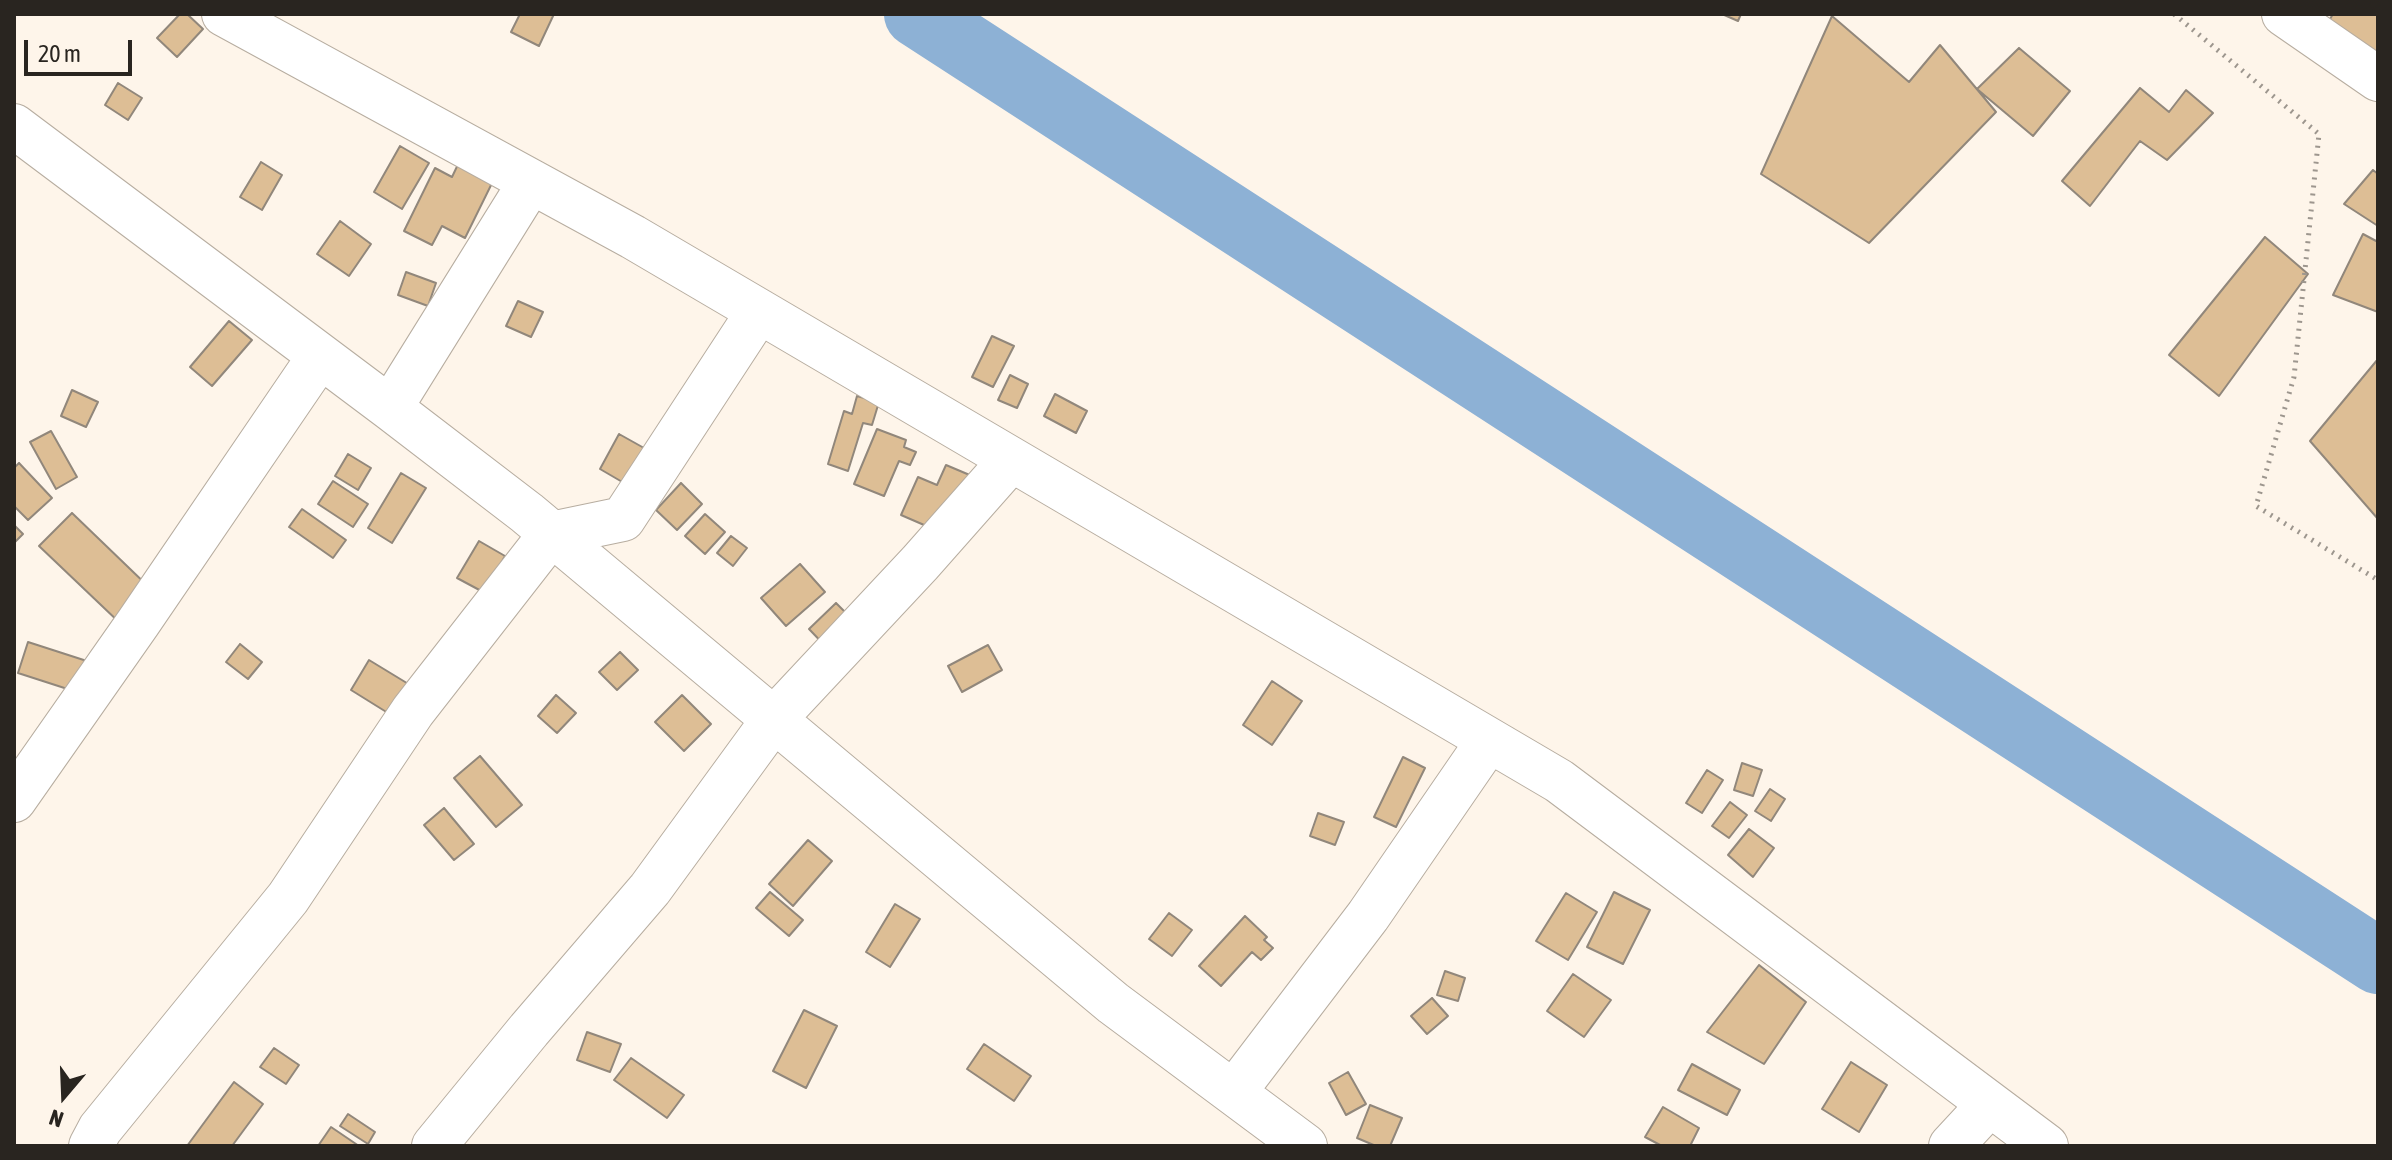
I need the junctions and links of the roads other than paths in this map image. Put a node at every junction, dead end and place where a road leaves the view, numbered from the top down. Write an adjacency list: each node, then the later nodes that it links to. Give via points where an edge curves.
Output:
1 (224, 14): 5 (street)
2 (2284, 14): 3 (street)
3 (2378, 79)
4 (14, 126): 7 (street)
5 (530, 183): 6 (street); 8 (street)
6 (759, 311): 9 (street); 10 (street, via 623,519)
7 (320, 356): 8 (street); 13 (street)
8 (390, 408): 10 (street)
9 (1011, 460): 11 (street); 12 (street)
10 (551, 534): 11 (street); 17 (street, via 413,711 288,898)
11 (774, 719): 14 (street, via 1113,1003); 18 (street, via 650,889)
12 (1489, 740): 14 (street, via 1368,916); 15 (street, via 1559,781)
13 (14, 800)
14 (1234, 1092): 16 (street)
15 (1989, 1105): 19 (street); 20 (street)
16 (1296, 1143)
17 (91, 1146)
18 (434, 1146)
19 (1951, 1146)
20 (2046, 1146)

